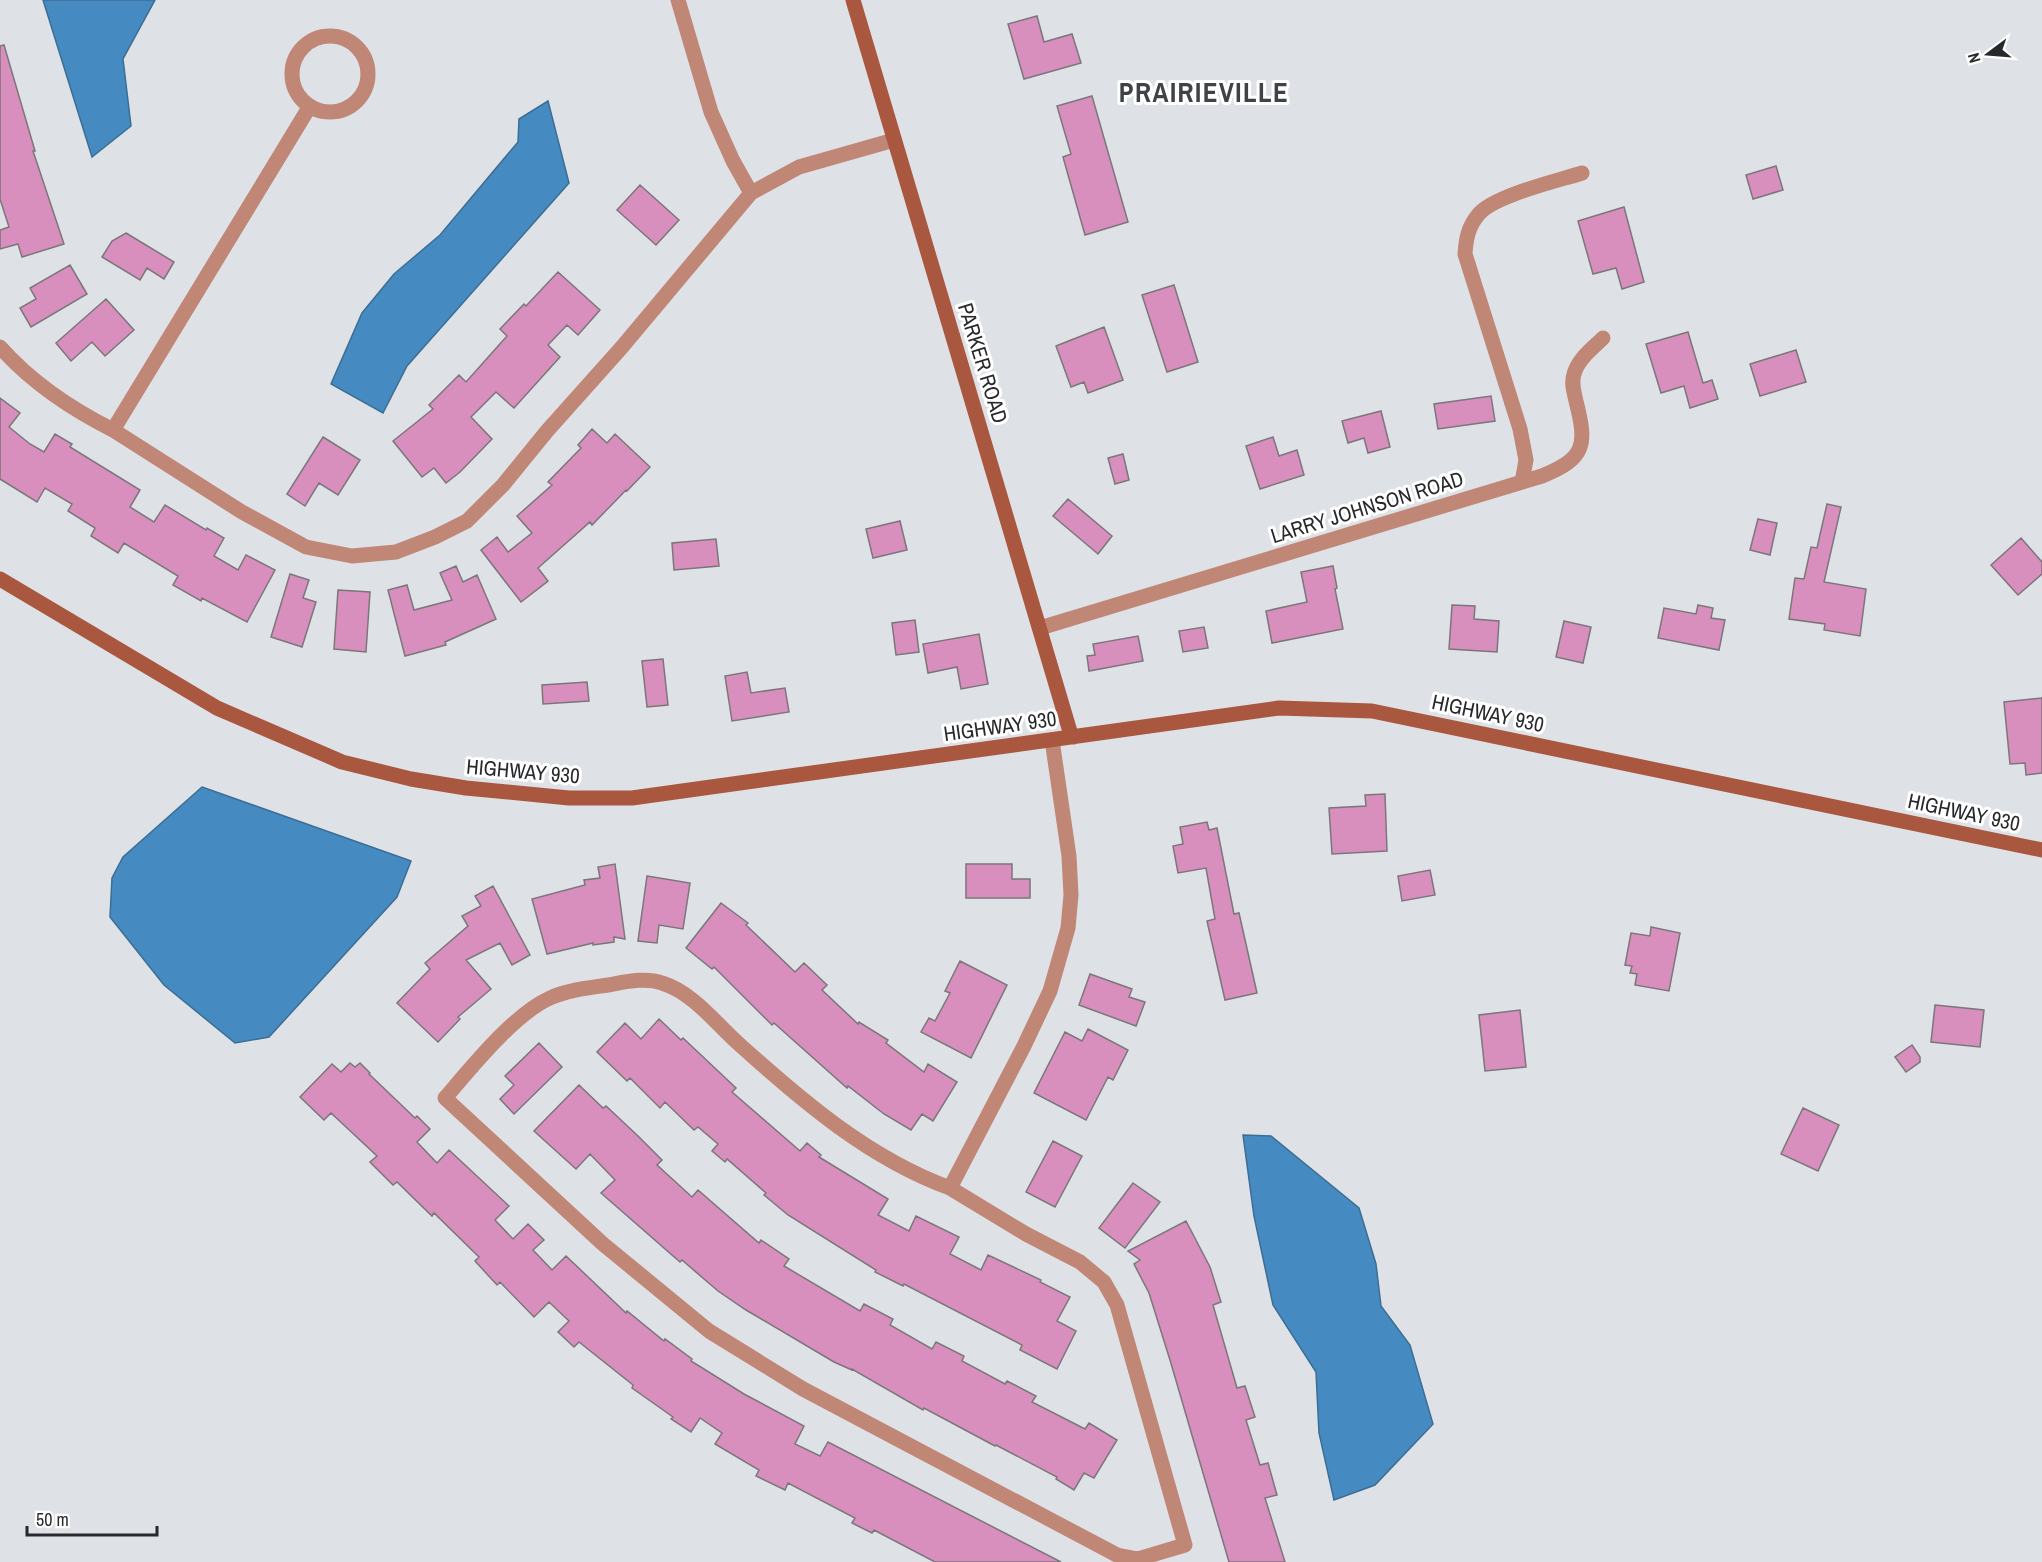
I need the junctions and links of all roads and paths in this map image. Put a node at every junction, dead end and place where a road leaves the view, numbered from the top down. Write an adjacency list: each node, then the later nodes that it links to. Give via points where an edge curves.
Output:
1 (678, 0): 6 (street, via 711,112)
2 (853, 0): 4 (street, PARKER ROAD)
3 (310, 106): 3 (street, via 335,112 352,104 365,89 367,64 353,43 330,35 306,43 298,52 292,76 295,88); 9 (street)
4 (894, 140): 6 (street, via 800,167); 12 (street, PARKER ROAD)
5 (1582, 173): 10 (street, via 1501,199 1479,213 1467,233 1465,254 1520,429 1526,460)
6 (751, 194): 9 (street, via 503,485 467,521 396,552 352,556 306,547 242,512)
7 (1603, 338): 10 (street, LARRY JOHNSON ROAD, via 1579,362 1573,375 1582,427 1579,453 1562,468)
8 (0, 347): 9 (street, via 20,370 74,410)
9 (113, 430)
10 (1522, 482): 12 (street, LARRY JOHNSON ROAD)
11 (0, 579): 14 (street, HIGHWAY 930, via 217,708 278,736 342,762 466,788 569,798 632,798)
12 (1040, 628): 13 (street, PARKER ROAD)
13 (1074, 737): 14 (street, HIGHWAY 930); 15 (street, HIGHWAY 930, via 1279,708 1372,711)
14 (1052, 740): 16 (street, via 1069,856 1068,928 1050,991)
15 (2042, 850)
16 (950, 1188): 16 (street, via 1080,1262 1104,1282 1117,1305 1185,1545 1138,1559 1117,1555 803,1389 709,1331 669,1300 445,1098 520,1017 551,997 627,982 661,982 690,998 802,1099 847,1132 924,1179)

